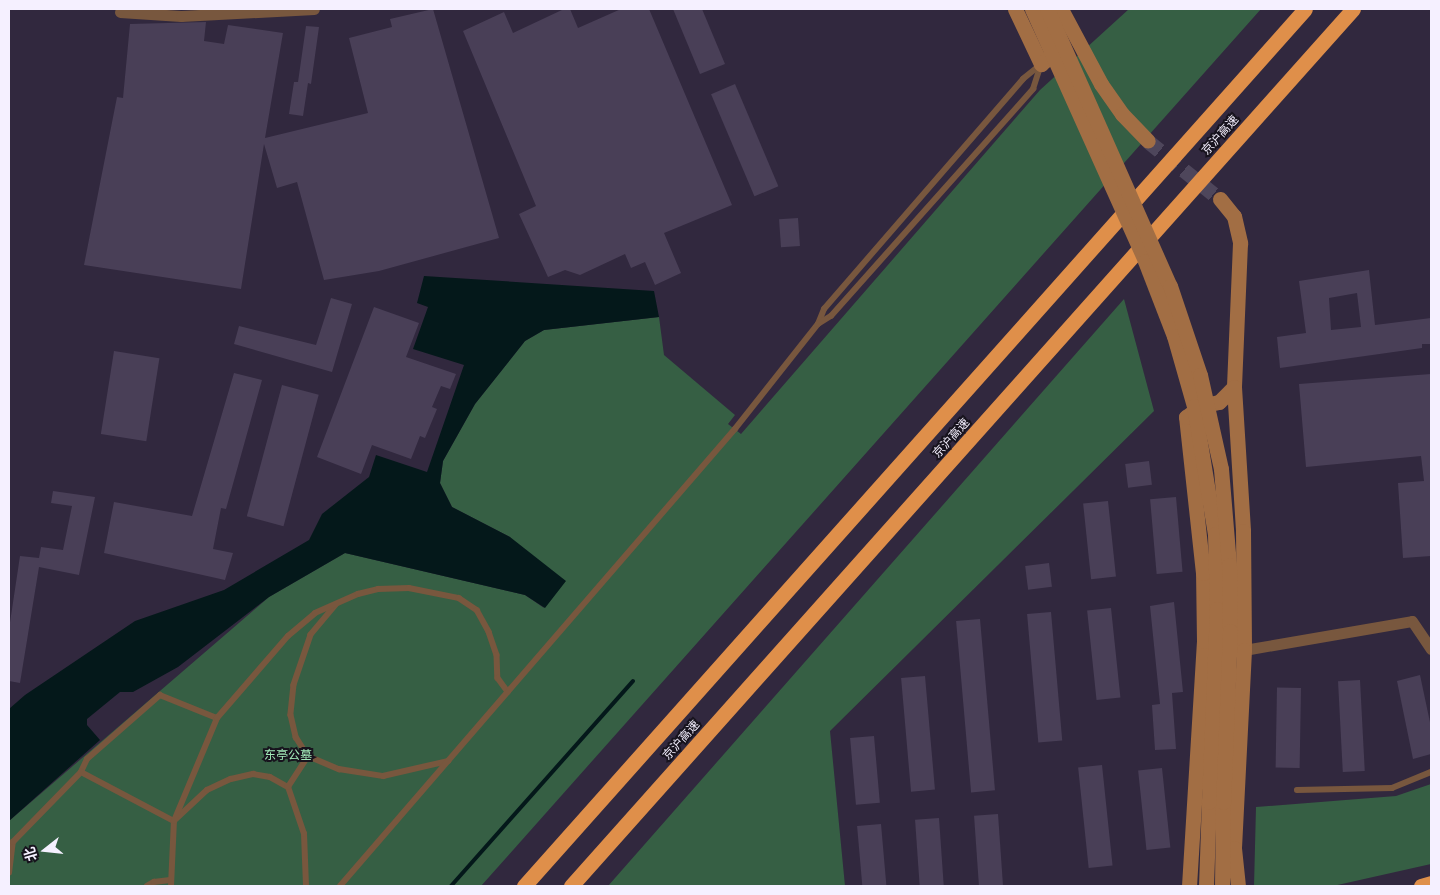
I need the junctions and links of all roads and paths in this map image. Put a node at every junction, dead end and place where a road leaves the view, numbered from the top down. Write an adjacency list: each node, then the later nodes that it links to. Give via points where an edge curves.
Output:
1 (314, 9): 8 (street, via 181,16)
2 (1015, 9): 10 (main road)
3 (1032, 9): 26 (main road, bridge, via 1145,261 1174,336 1194,406 1215,534)
4 (1047, 9): 26 (main road, bridge, via 1170,286 1200,375 1221,469 1229,565 1230,631)
5 (1061, 9): 9 (main road)
6 (1305, 9): 34 (highway, 京沪高速)
7 (1353, 9): 35 (highway, 京沪高速)
8 (120, 12)
9 (1074, 36): 10 (main road); 11 (main road, via 1117,107)
10 (1041, 64): 13 (lane, via 1024,79 824,309); 13 (lane, via 1033,89 831,316)
11 (1148, 140)
12 (1220, 199): 14 (main road, via 1234,216 1240,243)
13 (818, 324): 18 (lane, via 735,429)
14 (1234, 387): 17 (main road, via 1243,531); 36 (main road, via 1219,402 1202,406 1186,417 1203,572 1204,641)
15 (337, 603): 18 (lane, via 378,589 409,588 459,598 477,610 489,632 498,678); 19 (lane, via 315,613 288,636); 20 (lane, via 311,635 294,686 291,715 296,737)
16 (1431, 649): 17 (street, via 1412,621)
17 (1244, 650): 39 (main road, via 1234,848)
18 (508, 692): 21 (lane)
19 (217, 718): 22 (lane, via 160,695 87,759); 27 (lane)
20 (308, 756): 21 (lane, via 339,769 383,776); 24 (lane)
21 (448, 761): 33 (lane)
22 (80, 772): 27 (lane); 28 (lane, via 13,842)
23 (1431, 772): 25 (lane, via 1392,788)
24 (288, 786): 27 (lane, via 270,777 252,774 231,779 207,790); 32 (lane, via 304,834)
25 (1297, 790)
26 (1216, 802): 37 (main road); 38 (main road)
27 (174, 820): 29 (lane, via 176,840)
28 (9, 873)
29 (170, 883): 31 (lane, via 154,882)
30 (1431, 883): 40 (highway)
31 (147, 886)
32 (306, 886)
33 (340, 886)
34 (524, 886)
35 (571, 886)
36 (1189, 886)
37 (1206, 886)
38 (1222, 886)
39 (1238, 886)
40 (1421, 886)

